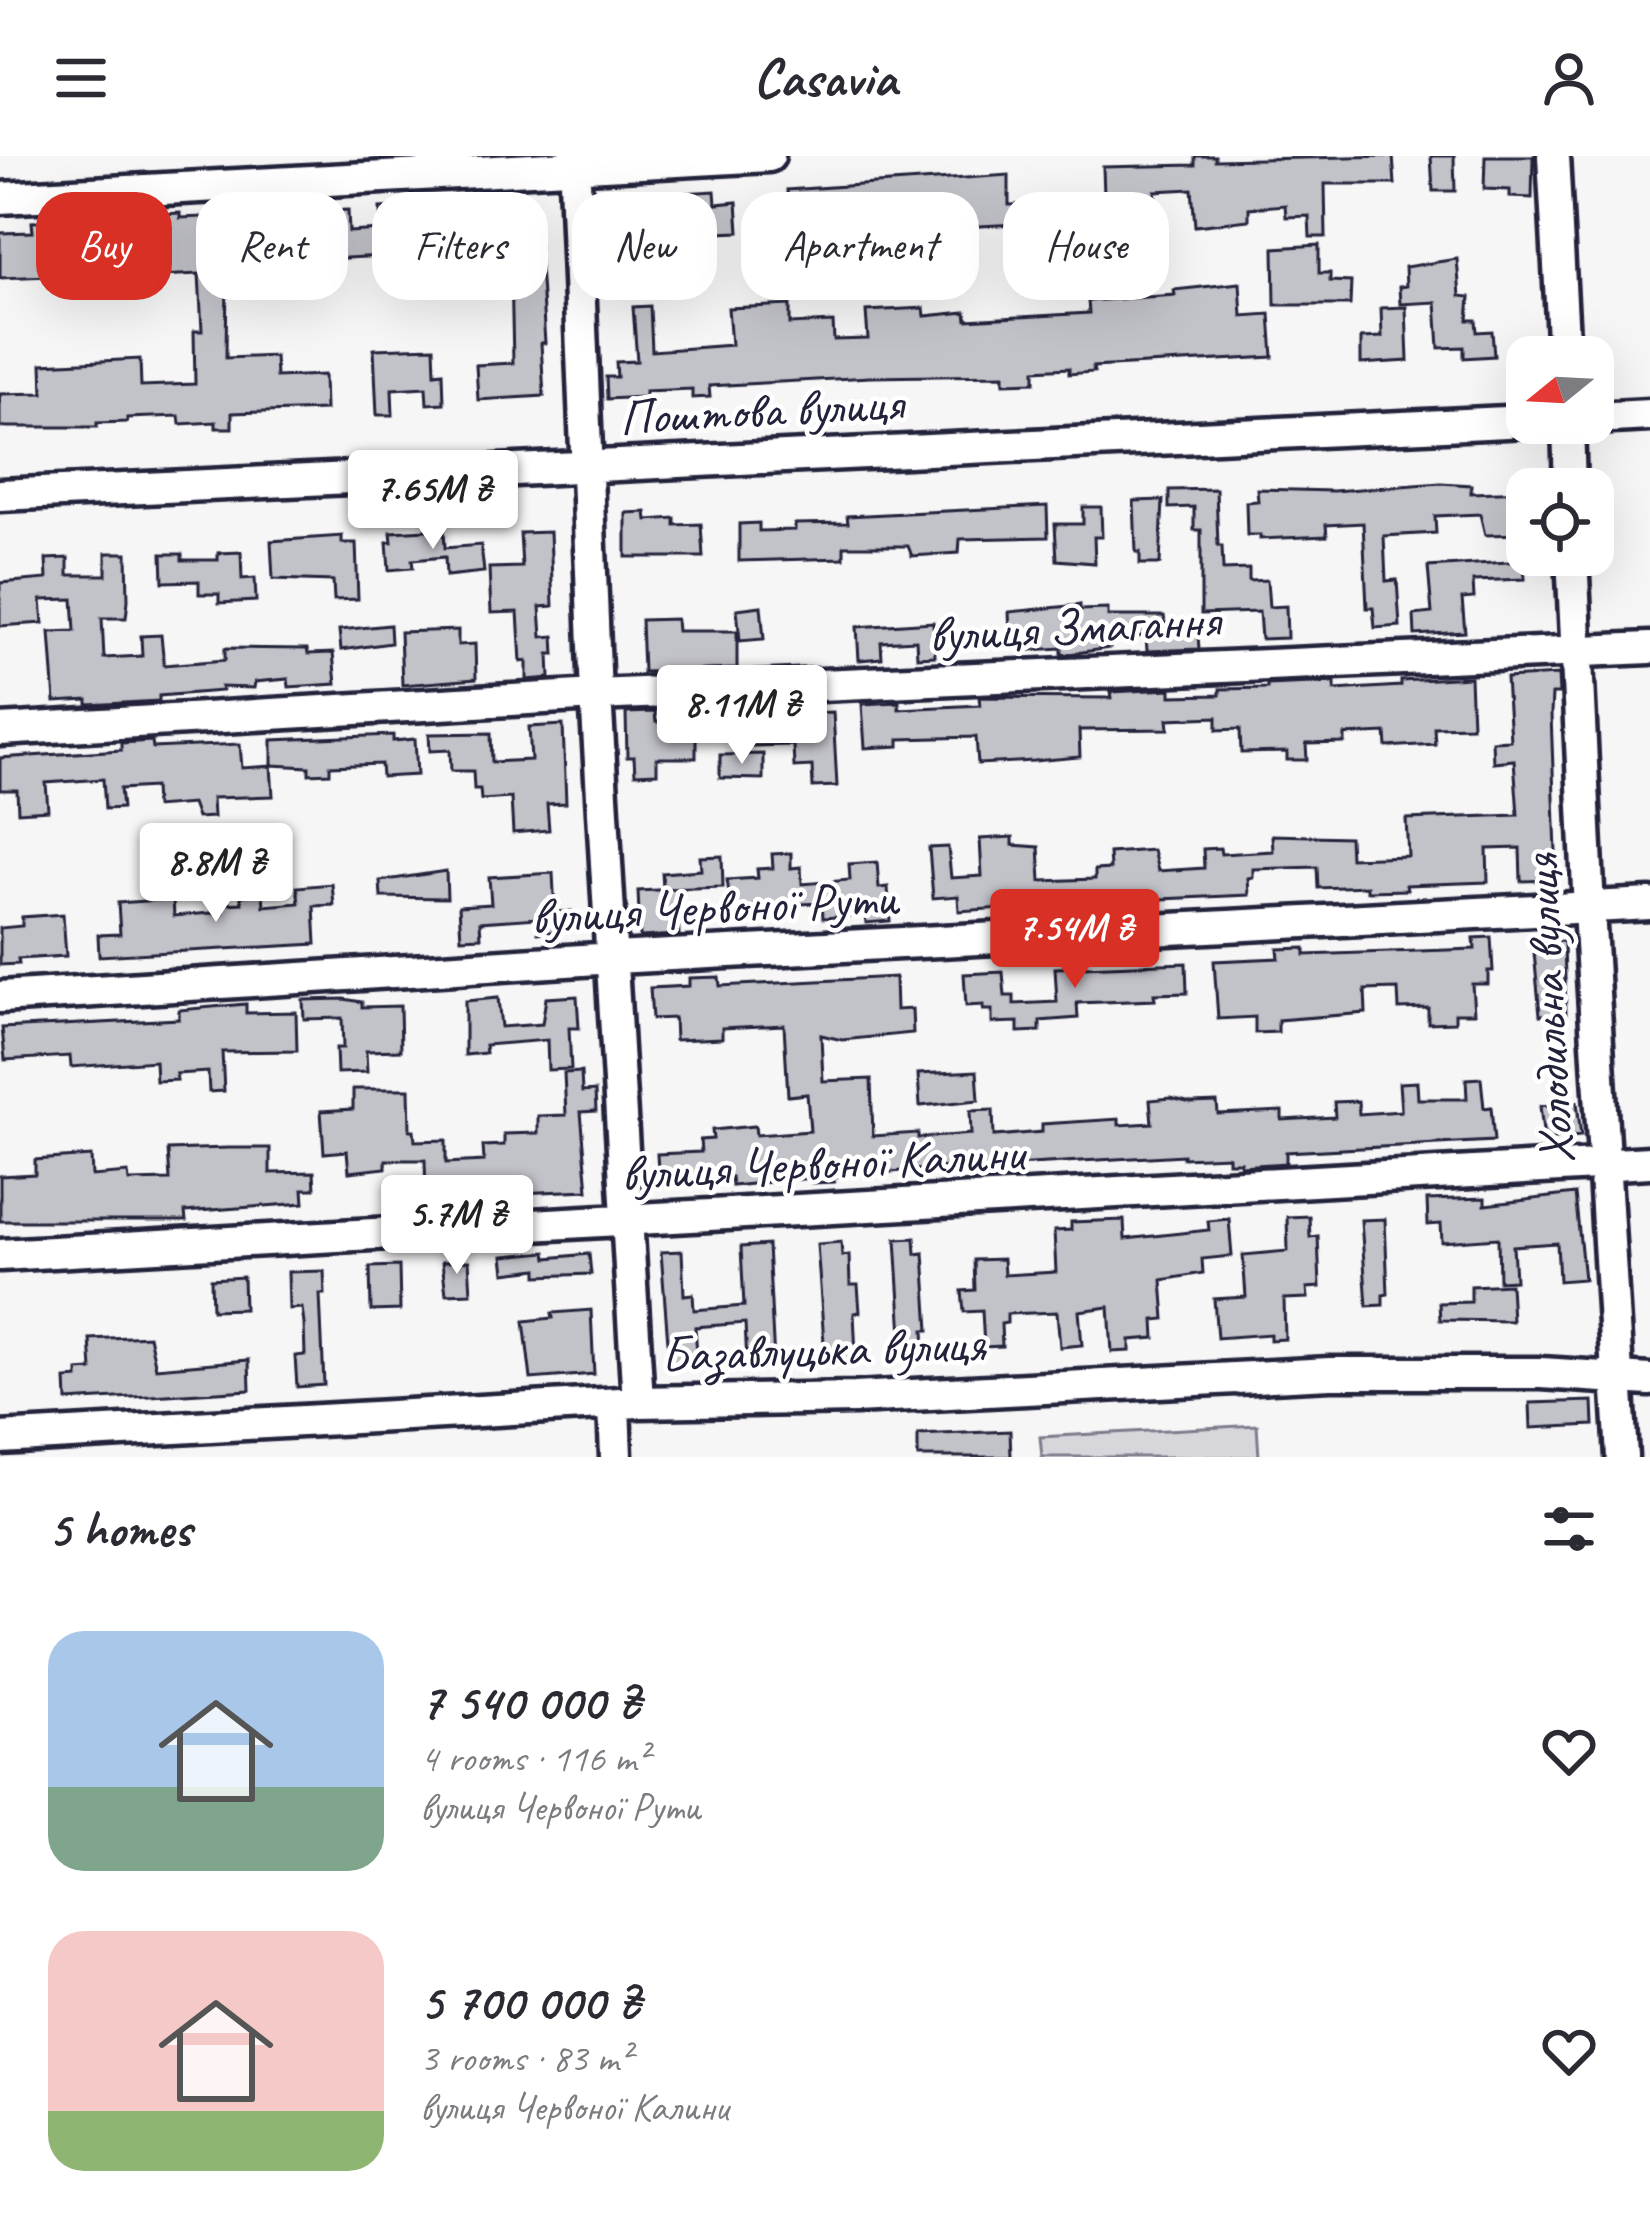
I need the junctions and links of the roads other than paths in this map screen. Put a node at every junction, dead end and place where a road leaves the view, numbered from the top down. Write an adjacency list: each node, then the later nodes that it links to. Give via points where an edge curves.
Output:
1 (769, 156): 3 (street)
2 (1553, 156): 5 (street)
3 (574, 162): 4 (street); 9 (street)
4 (0, 198)
5 (1563, 336)
6 (1650, 415): 7 (street)
7 (1614, 417)
8 (1506, 422): 9 (street, Поштова вулиця)
9 (585, 466): 10 (street, Поштова вулиця); 14 (street)
10 (0, 495)
11 (1573, 576): 13 (street, Холодильна вулиця)
12 (1650, 648): 13 (street, вулиця Змагання)
13 (1576, 652): 14 (street, вулиця Змагання); 17 (street, Холодильна вулиця)
14 (596, 695): 15 (street, вулиця Змагання); 18 (street)
15 (0, 730)
16 (1650, 904): 17 (street, вулиця Червоної Рути)
17 (1588, 910): 18 (street, вулиця Червоної Рути); 21 (street, Холодильна вулиця)
18 (614, 958): 19 (street, вулиця Червоної Рути); 22 (street)
19 (0, 997)
20 (1650, 1162): 21 (street, вулиця Червоної Калини)
21 (1604, 1165): 22 (street, вулиця Червоної Калини); 24 (street, Холодильна вулиця)
22 (625, 1222): 23 (street, вулиця Червоної Калини); 26 (street)
23 (0, 1255)
24 (1616, 1378): 25 (street, Базавлуцька вулиця); 26 (street, Базавлуцька вулиця, via 1330,1373); 29 (street, Холодильна вулиця)
25 (1650, 1380)
26 (626, 1403): 27 (street, Базавлуцька вулиця); 28 (street)
27 (0, 1438)
28 (616, 1457)
29 (1622, 1457)

